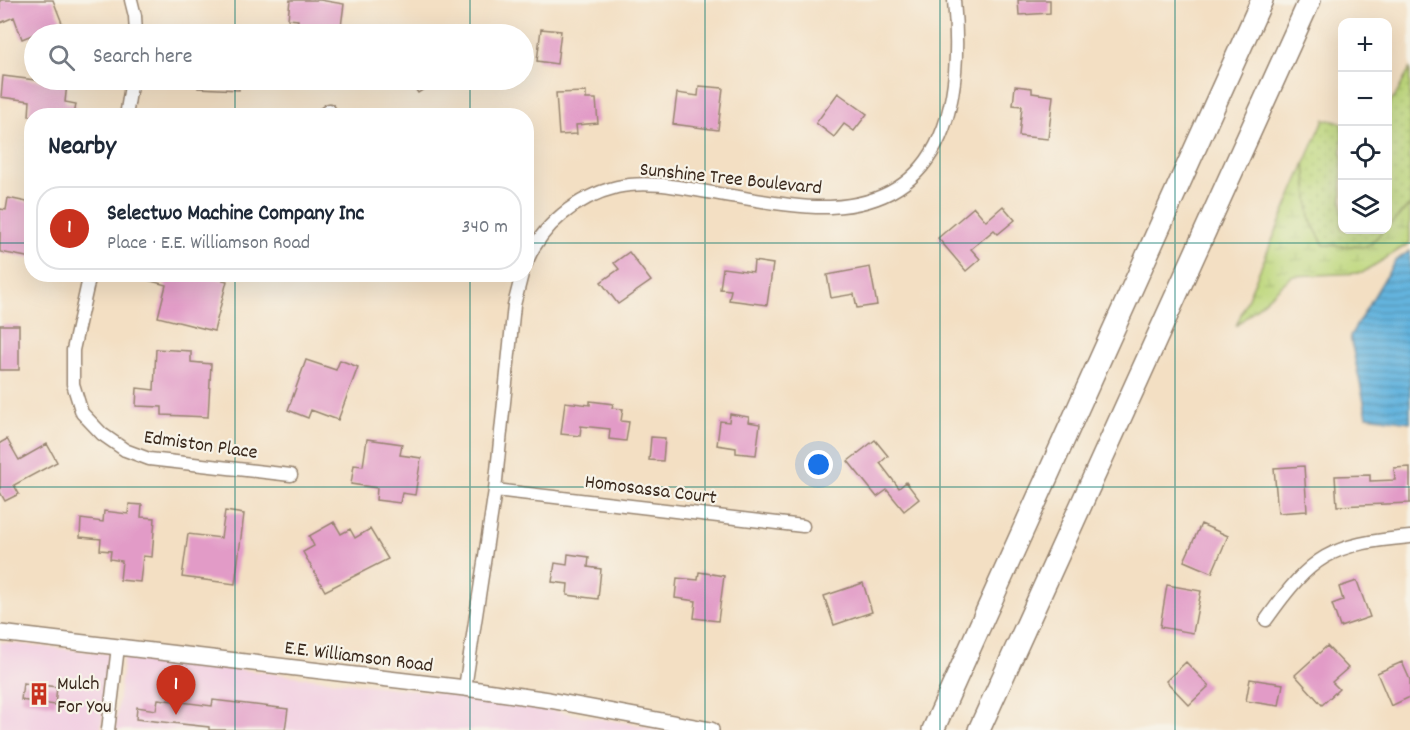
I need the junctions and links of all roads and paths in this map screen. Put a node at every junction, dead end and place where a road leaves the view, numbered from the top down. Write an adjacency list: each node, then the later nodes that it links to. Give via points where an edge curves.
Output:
1 (131, 0): 5 (street)
2 (954, 0): 8 (street, Sunshine Tree Boulevard, via 954,84 945,130 926,165 901,187 871,200 830,207 650,185 617,187 581,200 553,221)
3 (1262, 0): 21 (highway)
4 (1310, 0): 22 (highway)
5 (135, 24)
6 (130, 90): 7 (street)
7 (127, 108)
8 (534, 245)
9 (88, 282): 11 (street, Edmiston Place, via 73,350 73,384 82,413 102,434 125,450 148,459)
10 (520, 282): 12 (street, via 514,305)
11 (291, 475)
12 (495, 490): 13 (street, Homosassa Court); 18 (street)
13 (803, 526)
14 (1410, 537): 15 (street, via 1369,540 1337,550 1311,565 1293,582)
15 (1266, 620)
16 (0, 633): 17 (street, E.E. Williamson Road)
17 (118, 647): 18 (street, E.E. Williamson Road); 19 (street)
18 (465, 688): 20 (street, E.E. Williamson Road)
19 (108, 730)
20 (711, 730)
21 (933, 730)
22 (979, 730)

